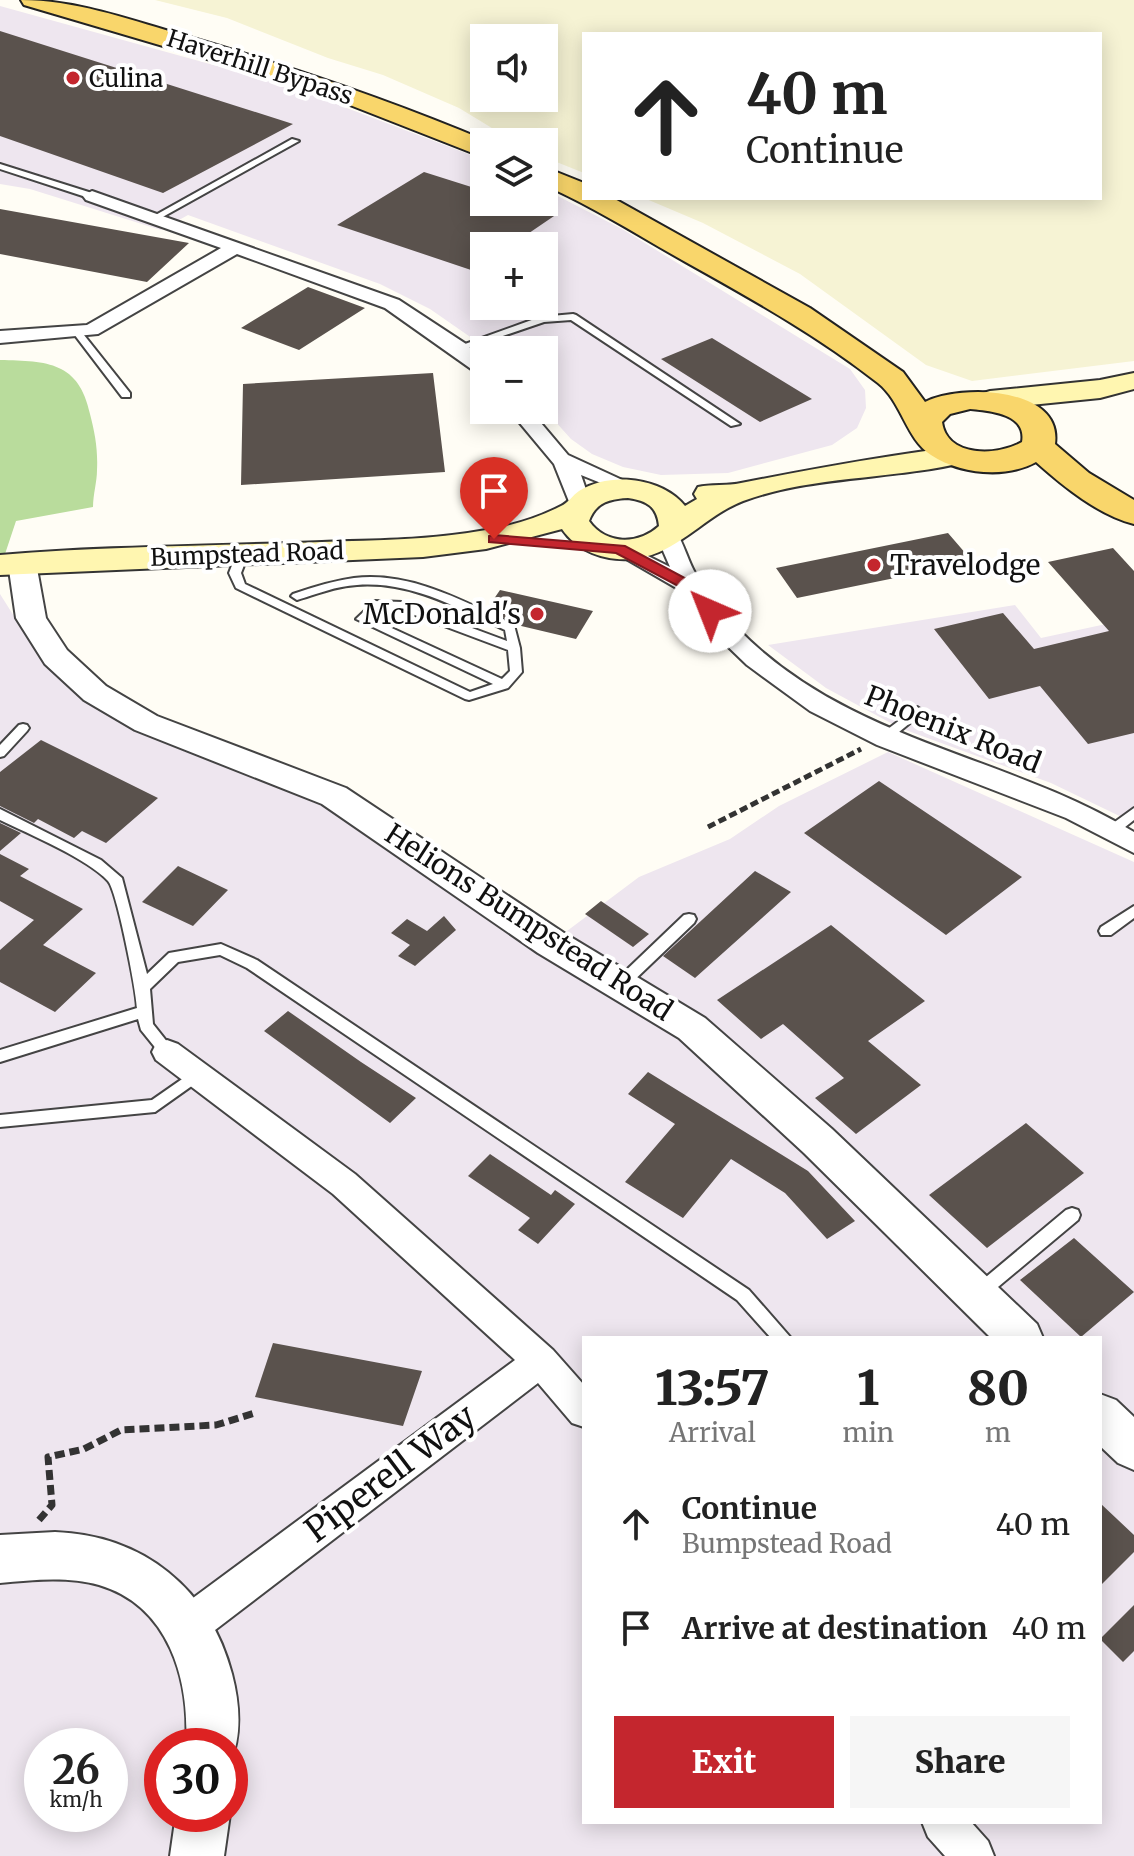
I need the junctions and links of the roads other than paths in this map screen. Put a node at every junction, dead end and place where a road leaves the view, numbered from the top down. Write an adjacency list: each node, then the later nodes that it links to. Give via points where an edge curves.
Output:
1 (32, 0): 3 (main road, Haverhill Bypass, via 224,53 337,90)
2 (295, 141): 9 (lane)
3 (470, 143)
4 (0, 166): 7 (lane)
5 (558, 181): 6 (main road)
6 (582, 192)
7 (92, 196): 9 (street)
8 (597, 200): 15 (main road, via 800,314)
9 (156, 217): 10 (street)
10 (238, 246): 11 (street, via 101,325); 13 (street, via 392,304)
11 (77, 332): 12 (street); 18 (lane)
12 (0, 337)
13 (459, 348): 14 (street); 21 (lane, via 543,319 573,317)
14 (470, 359)
15 (892, 379): 19 (main road); 22 (main road)
16 (1134, 381): 17 (main road)
17 (1100, 389): 19 (main road); 23 (main road, via 1053,412)
18 (126, 395)
19 (980, 400): 22 (main road, via 936,407); 23 (main road, via 1013,406)
20 (532, 424): 25 (street)
21 (735, 424)
22 (925, 429): 24 (main road, via 935,445); 26 (main road)
23 (1031, 444): 24 (main road, via 986,462); 30 (main road)
24 (955, 456): 26 (main road)
25 (564, 460): 27 (street); 29 (street, via 577,486)
26 (854, 468): 28 (main road)
27 (641, 492): 28 (main road); 29 (main road, Bumpstead Road, via 602,492); 31 (main road, via 671,507 676,517)
28 (736, 493): 31 (main road, via 703,507)
29 (577, 508): 32 (main road, Bumpstead Road, via 548,525); 33 (main road, via 577,530)
30 (1134, 514)
31 (671, 532): 33 (main road, Bumpstead Road, via 638,549); 36 (street, Phoenix Road)
32 (494, 539): 33 (main road, Bumpstead Road); 34 (main road, Bumpstead Road)
33 (611, 548): 36 (street, Phoenix Road)
34 (242, 555): 35 (main road, Bumpstead Road); 39 (lane, via 235,573 240,586 469,696)
35 (11, 564): 51 (street, Helions Bumpstead Road, via 31,618 56,657 95,693 146,723 334,796 551,943)
36 (691, 587): 42 (street, Phoenix Road, via 751,654 808,698)
37 (297, 596): 38 (lane, via 332,583 371,580 423,587 510,628)
38 (514, 648): 39 (lane, via 516,672); 39 (lane, via 398,605 379,604 362,619)
39 (504, 685)
40 (917, 711): 42 (lane)
41 (23, 728): 43 (lane)
42 (884, 738): 46 (street, Phoenix Road, via 1035,795)
43 (0, 753)
44 (1134, 813): 46 (lane)
45 (0, 814): 52 (lane, via 96,863 117,881)
46 (1110, 832): 47 (street, Phoenix Road)
47 (1134, 844)
48 (1132, 915): 50 (lane)
49 (689, 919): 51 (lane)
50 (1106, 931)
51 (622, 983): 59 (street, Helions Bumpstead Road, via 692,1028)
52 (143, 987): 53 (lane); 60 (lane, via 174,957 221,949 252,964 743,1295)
53 (145, 1011): 54 (lane, via 146,1026); 55 (lane)
54 (167, 1052): 56 (street)
55 (0, 1056)
56 (198, 1074): 57 (lane, via 155,1106); 62 (street, via 344,1184)
57 (0, 1121)
58 (1072, 1215): 59 (lane)
59 (977, 1295): 61 (street, Helions Bumpstead Road)
60 (780, 1336)
61 (1019, 1336)
62 (541, 1361): 63 (street); 67 (street, Piperell Way)
63 (582, 1409)
64 (1102, 1417): 65 (street)
65 (1134, 1448)
66 (0, 1559): 67 (street, via 72,1556 110,1564 151,1588)
67 (188, 1626): 68 (street, via 206,1662)
68 (214, 1728)
69 (946, 1824): 72 (street)
70 (200, 1832): 71 (street)
71 (197, 1856)
72 (973, 1856)

